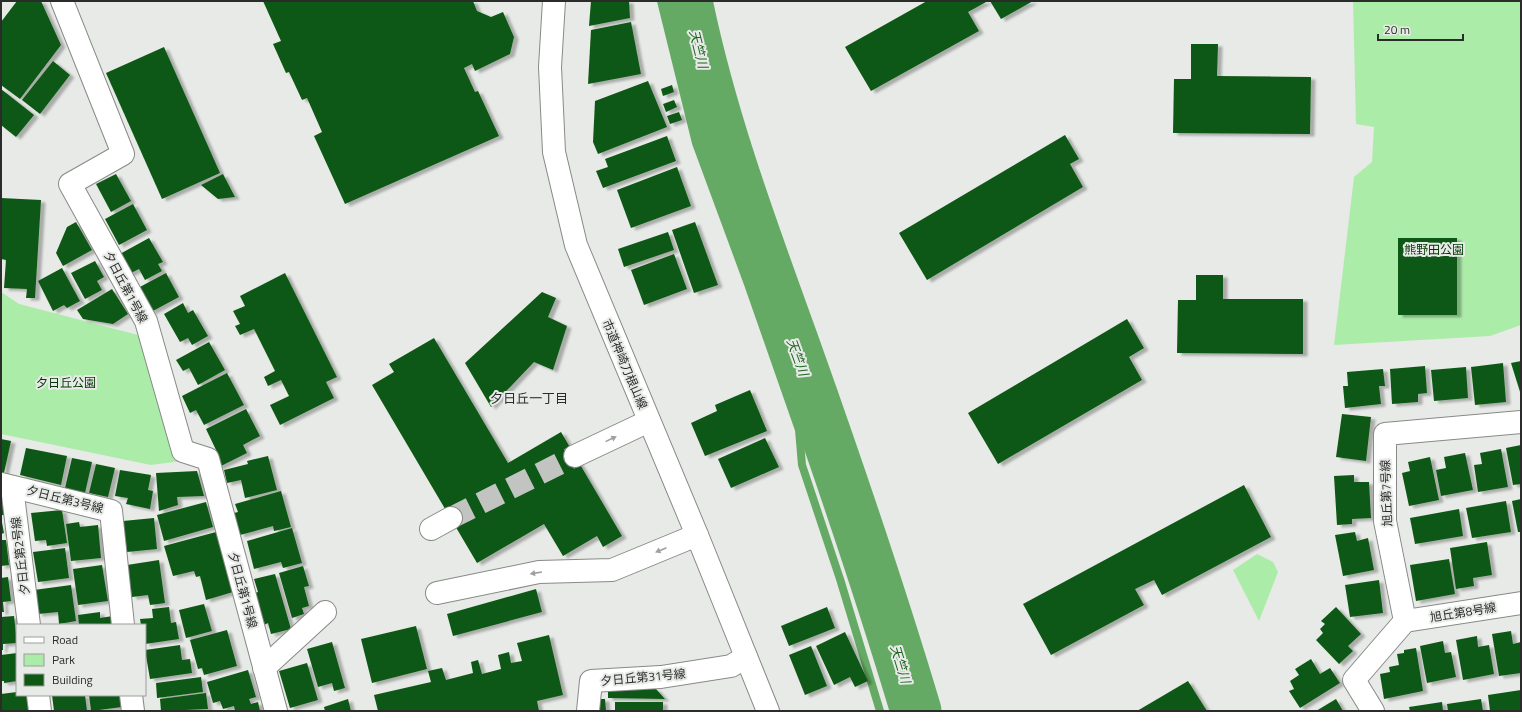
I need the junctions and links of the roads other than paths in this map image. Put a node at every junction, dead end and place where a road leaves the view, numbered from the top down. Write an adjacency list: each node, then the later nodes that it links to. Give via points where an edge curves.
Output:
1 (62, 1): 17 (street, 夕日丘第1号線, via 123,154 70,184 146,321 184,451 208,459)
2 (554, 1): 3 (street, 市道神崎刀根山線, via 550,67 554,152 576,246)
3 (649, 421): 5 (street, one-way to 3); 9 (street, 市道神崎刀根山線)
4 (1521, 422): 13 (street, 旭丘第7号線, via 1385,434 1385,521)
5 (576, 456)
6 (7, 485): 14 (street, 夕日丘第2号線); 15 (street, 夕日丘第3号線, via 111,510)
7 (451, 518): 8 (street)
8 (431, 529)
9 (697, 534): 10 (street, one-way to 10, via 612,570 539,572); 16 (street, 市道神崎刀根山線)
10 (437, 593)
11 (1521, 603): 13 (street, 旭丘第8号線)
12 (325, 612): 17 (street)
13 (1405, 621): 25 (street, via 1354,680)
14 (29, 624)
15 (123, 624)
16 (746, 657): 23 (street, 夕日丘第31号線, via 731,666 661,677 591,681); 24 (street, 市道神崎刀根山線)
17 (264, 668): 22 (street, 夕日丘第1号線)
18 (38, 696): 20 (street)
19 (131, 696): 21 (street)
20 (40, 711)
21 (133, 711)
22 (276, 711)
23 (588, 711)
24 (768, 711)
25 (1373, 711)

